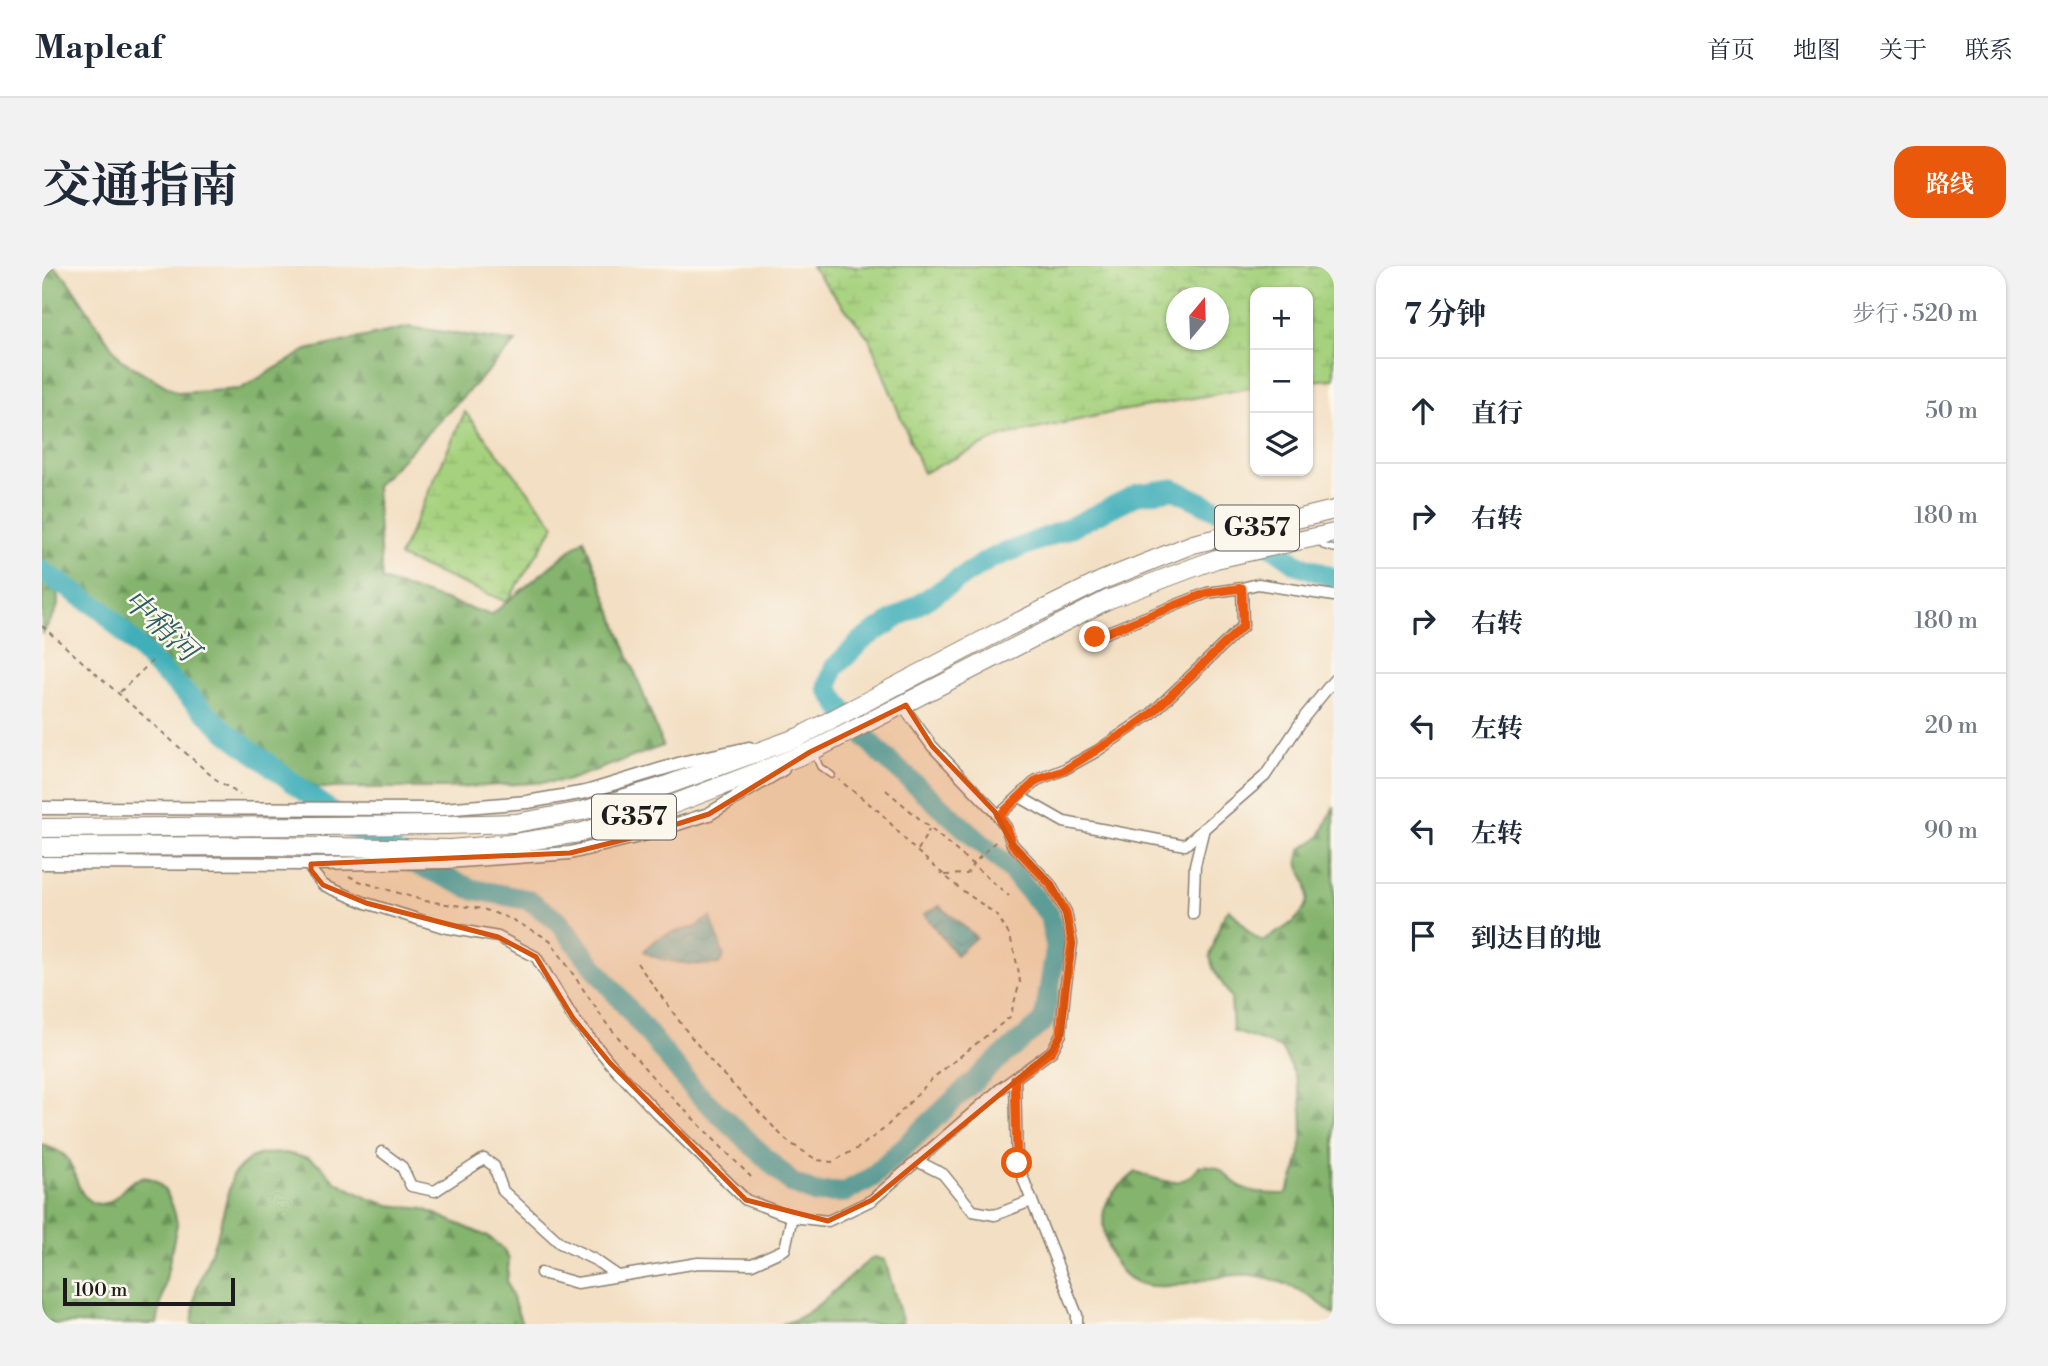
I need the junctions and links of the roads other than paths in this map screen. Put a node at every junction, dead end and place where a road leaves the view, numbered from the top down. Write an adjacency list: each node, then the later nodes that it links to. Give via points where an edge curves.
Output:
1 (1327, 511): 9 (highway, G357, via 1193,544 1103,580)
2 (1323, 535): 3 (lane, via 1323,546); 8 (highway, G357, via 1216,559 1107,600)
3 (1334, 549)
4 (1242, 588): 5 (street, via 1258,584); 6 (street, via 1207,593); 12 (street, via 1243,626 1151,714 1063,771 1037,780)
5 (1334, 596)
6 (1095, 637)
7 (1334, 680): 16 (street, via 1265,776)
8 (906, 705): 10 (highway, G357); 14 (street, via 932,746)
9 (799, 737): 13 (street, via 685,762 586,792 527,802 443,809); 15 (highway, G357, via 662,787 582,811 516,823)
10 (811, 751): 11 (lane, via 820,767); 18 (highway, G357, via 666,807 579,833)
11 (832, 775)
12 (1020, 797): 14 (street); 16 (street, via 1064,822 1185,845)
13 (42, 808)
14 (999, 816): 22 (street, via 1012,844 1050,884 1066,912 1072,943 1061,1034 1052,1051)
15 (42, 828)
16 (1204, 828): 21 (street, via 1195,865)
17 (42, 847): 18 (highway, G357, via 270,846)
18 (449, 855): 20 (street)
19 (42, 863): 20 (street)
20 (311, 864): 26 (street, via 323,885 366,903 443,927 498,937 536,957 573,1017 657,1113 746,1200)
21 (1193, 914)
22 (1015, 1079): 24 (street); 25 (street, via 1017,1163)
23 (382, 1152): 28 (street, via 402,1167 411,1186 435,1191 484,1159 494,1166 503,1191 559,1243)
24 (918, 1161): 25 (street, via 943,1174 973,1210 995,1215); 26 (street, via 872,1199 828,1221)
25 (1031, 1201): 29 (street)
26 (792, 1216): 28 (street, via 785,1249 752,1264 698,1264)
27 (541, 1273): 28 (street, via 577,1283)
28 (618, 1276)
29 (1077, 1324)

